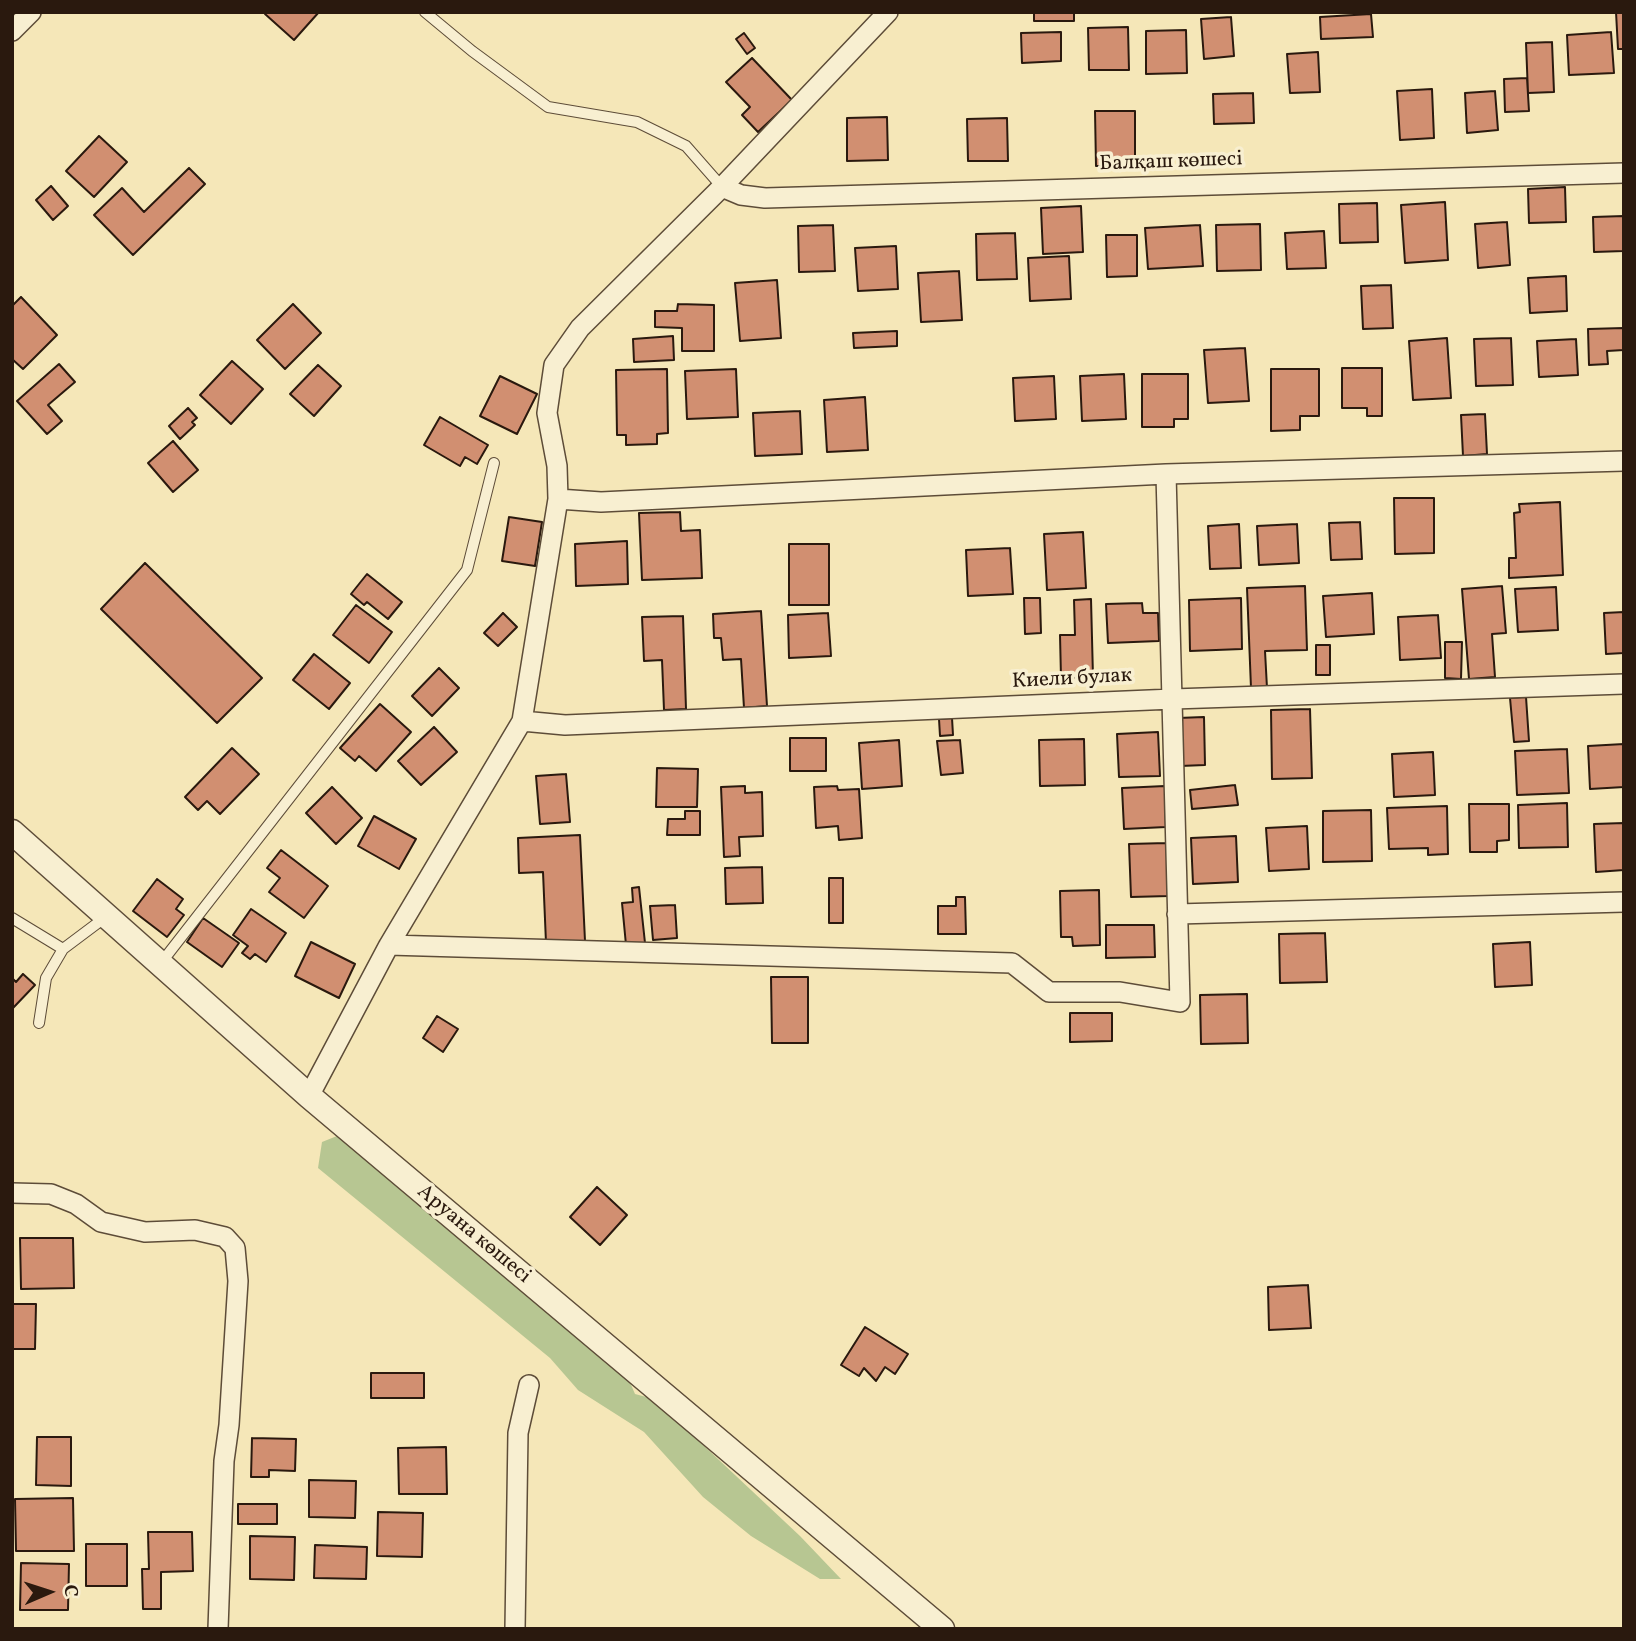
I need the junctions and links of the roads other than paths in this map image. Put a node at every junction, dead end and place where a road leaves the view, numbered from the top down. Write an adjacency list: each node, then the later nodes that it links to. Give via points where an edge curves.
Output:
1 (31, 12): 4 (street)
2 (425, 12): 6 (lane, via 548,107 637,122 686,146)
3 (888, 12): 6 (street)
4 (12, 31)
5 (1624, 173): 6 (street, Балқаш көшесі, via 765,198)
6 (722, 187): 10 (street, via 580,328 554,365 547,412)
7 (1624, 461): 9 (street)
8 (494, 463): 21 (lane, via 467,570)
9 (1166, 474): 10 (street, via 601,502); 12 (street)
10 (558, 499): 13 (street)
11 (1624, 684): 12 (street, Киели булак)
12 (1173, 699): 13 (street, Киели булак, via 565,725); 16 (street)
13 (522, 721): 19 (street)
14 (15, 841): 17 (street, Аруана көшесі)
15 (1624, 902): 16 (street)
16 (1177, 914): 19 (street, via 1180,1002 1120,992 1049,992 1012,963)
17 (107, 916): 20 (lane); 21 (street, Аруана көшесі)
18 (12, 918): 20 (lane)
19 (389, 945): 23 (street)
20 (63, 949): 22 (lane, via 46,978)
21 (160, 963): 23 (street, Аруана көшесі)
22 (39, 1023)
23 (309, 1096): 28 (street, Аруана көшесі)
24 (12, 1193): 26 (street, via 51,1194 100,1222 145,1232 195,1230 225,1237 235,1248 238,1281 223,1461)
25 (529, 1385): 27 (street, via 518,1433)
26 (218, 1629)
27 (515, 1629)
28 (942, 1629)

